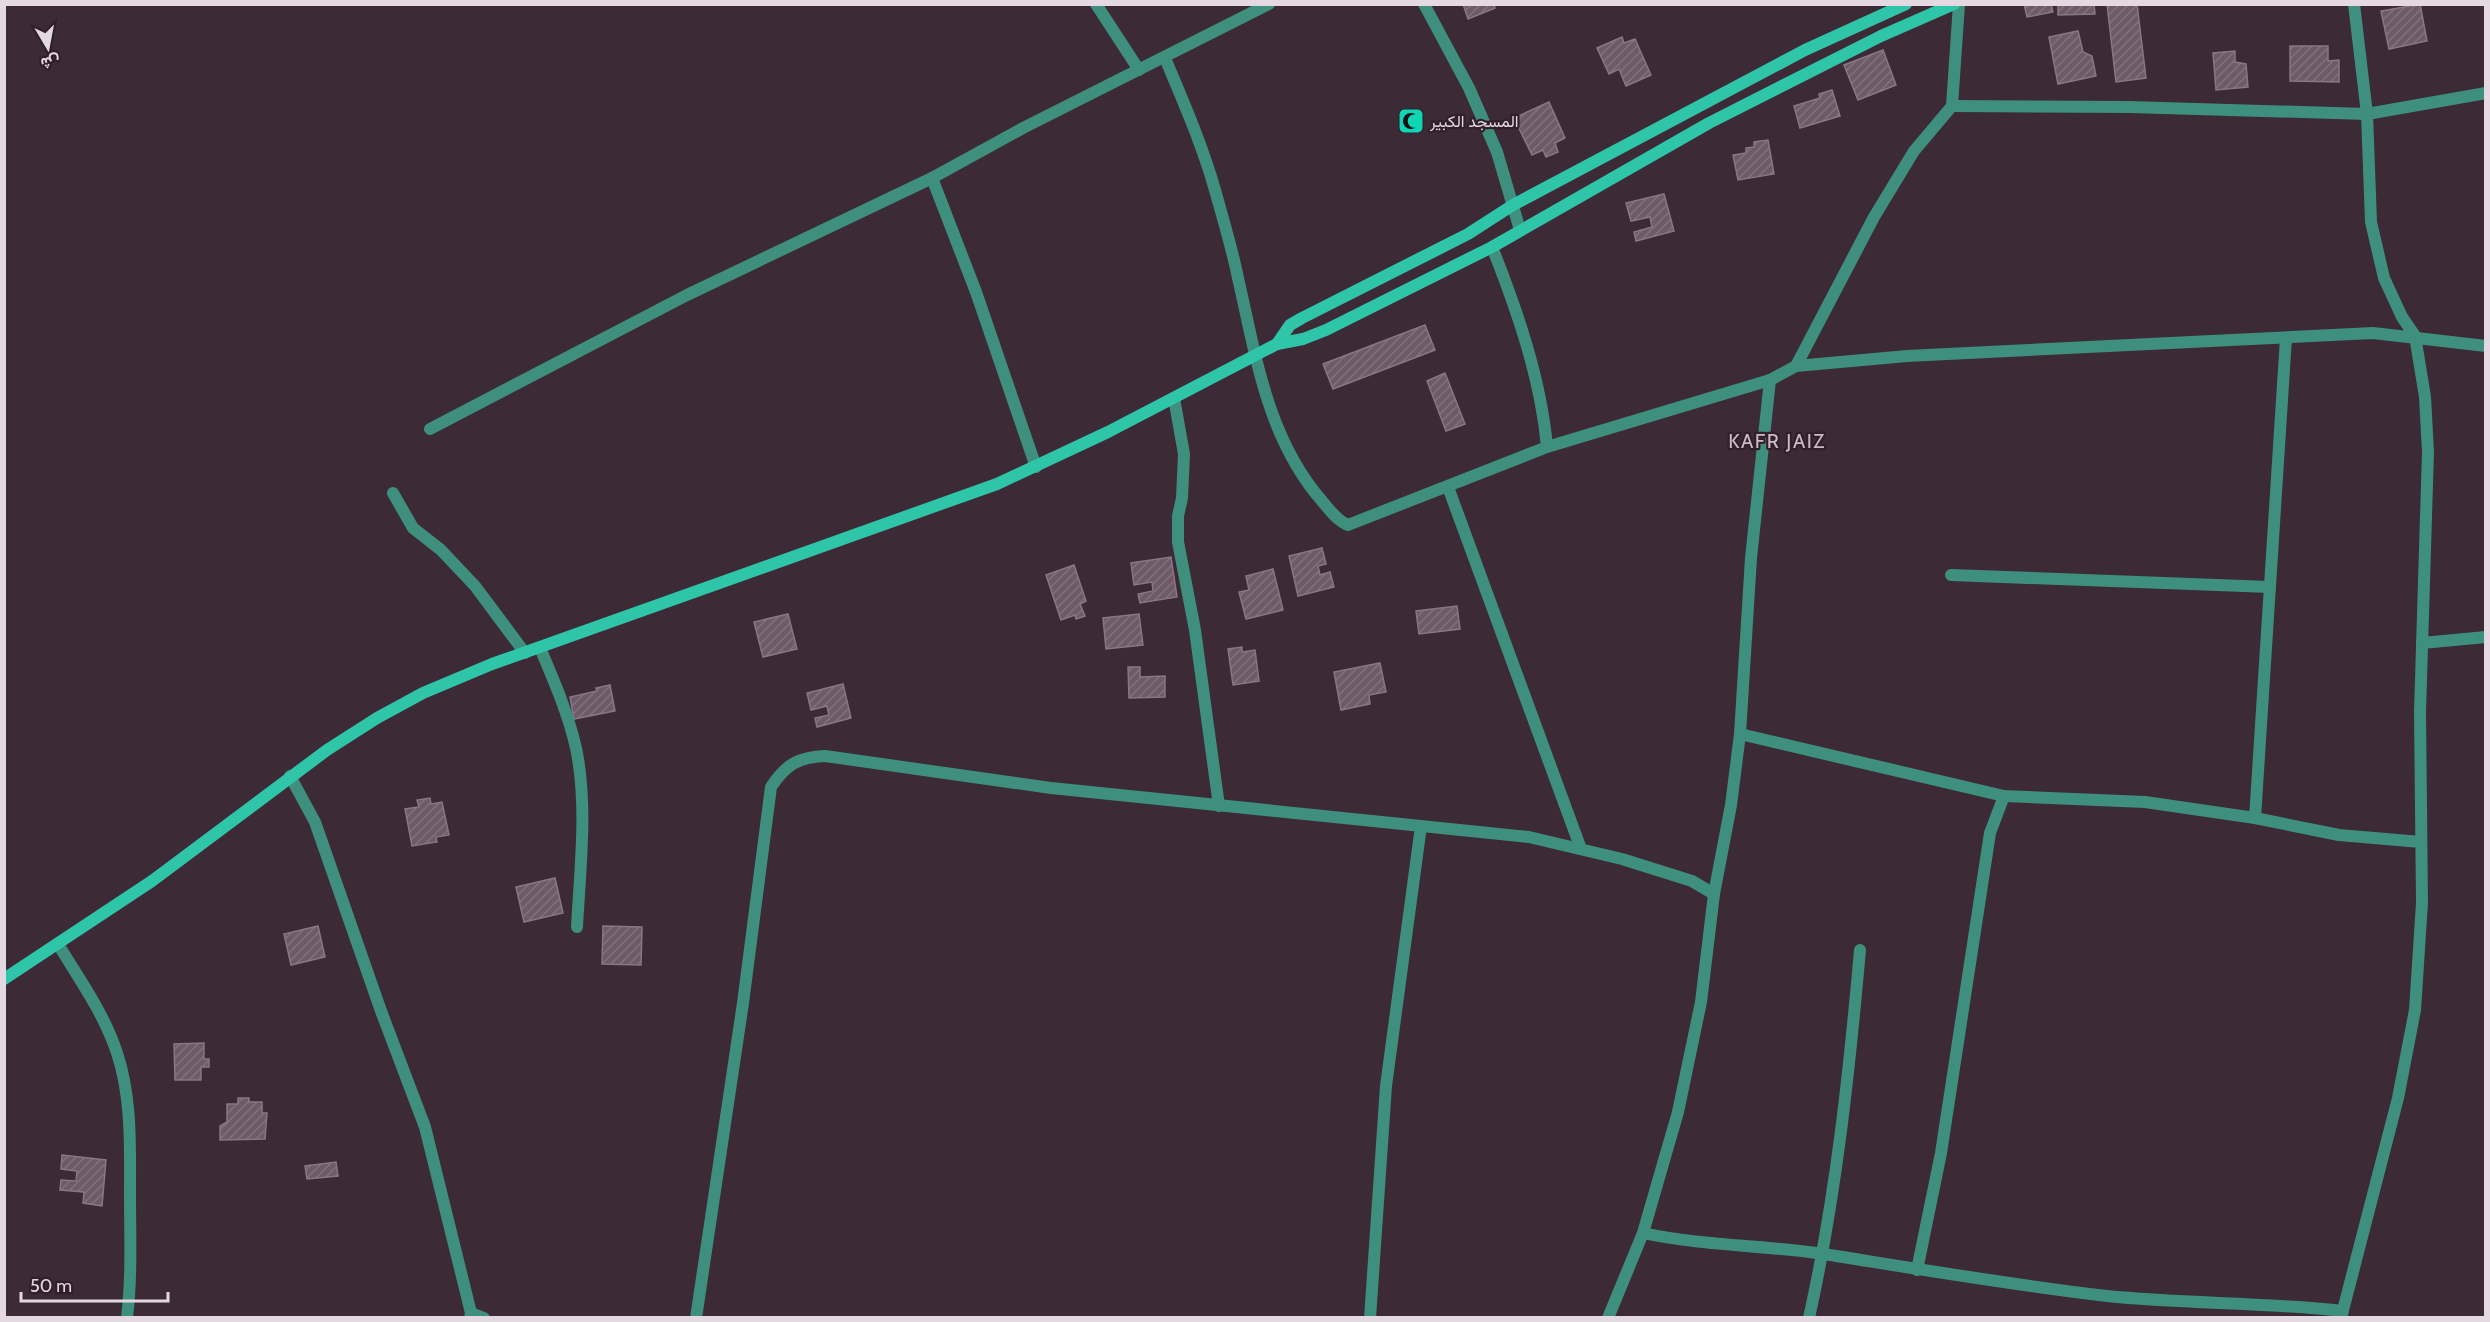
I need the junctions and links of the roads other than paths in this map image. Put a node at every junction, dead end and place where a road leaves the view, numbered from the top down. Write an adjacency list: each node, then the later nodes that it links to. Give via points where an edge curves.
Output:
1 (1096, 4): 9 (street)
2 (1269, 4): 8 (street)
3 (1424, 4): 14 (street, via 1469,88 1504,171)
4 (1906, 4): 14 (street, via 1805,50)
5 (1954, 4): 15 (street, via 1881,36 1709,123)
6 (1959, 4): 11 (street)
7 (2354, 4): 12 (street)
8 (1165, 58): 9 (street); 21 (street, via 1215,189)
9 (1139, 70): 13 (street)
10 (2486, 93): 12 (street)
11 (1952, 106): 12 (street); 22 (street, via 1914,151 1874,217)
12 (2367, 114): 17 (street, via 2374,240 2384,278)
13 (932, 178): 25 (street, via 687,295); 27 (street)
14 (1512, 206): 15 (street); 19 (street, via 1468,234 1290,325)
15 (1520, 230): 16 (street)
16 (1492, 247): 19 (street, via 1326,330); 26 (street, via 1534,376)
17 (2415, 336): 18 (street, via 2373,333); 20 (street); 33 (street, via 2427,428)
18 (2286, 338): 22 (street, via 1907,356); 31 (street)
19 (1277, 344): 21 (street)
20 (2486, 346)
21 (1254, 356): 24 (street); 28 (street, via 1278,431 1294,463 1344,524)
22 (1796, 366): 23 (street)
23 (1770, 380): 26 (street); 36 (street, via 1750,558)
24 (1174, 398): 27 (street); 39 (street, via 1184,454 1179,542)
25 (430, 429)
26 (1547, 447): 28 (street)
27 (1036, 467): 34 (street)
28 (1448, 487): 43 (street)
29 (393, 493): 35 (street, via 413,528 441,550 475,586)
30 (1951, 576): 31 (street)
31 (2270, 587): 40 (street)
32 (2486, 637): 33 (street)
33 (2422, 643): 42 (street)
34 (540, 648): 35 (street); 45 (street, via 565,708 579,770 581,853)
35 (525, 653): 37 (street, via 414,698)
36 (1740, 734): 38 (street); 44 (street)
37 (290, 776): 46 (street, via 152,882); 53 (street, via 315,822 425,1127)
38 (2004, 796): 40 (street, via 2145,802); 51 (street, via 1990,833 1941,1153)
39 (1219, 806): 41 (street); 56 (street, via 1051,788 825,756 799,759 781,772 771,787)
40 (2255, 818): 42 (street, via 2339,835)
41 (1420, 825): 43 (street, via 1519,835); 57 (street, via 1386,1086)
42 (2421, 842): 52 (street, via 2422,914 2415,1010 2398,1098)
43 (1581, 849): 44 (street, via 1669,873)
44 (1714, 894): 49 (street, via 1694,1039 1678,1112)
45 (577, 927)
46 (58, 944): 48 (street); 54 (street, via 98,1010 117,1052 124,1083 131,1135 131,1282)
47 (1860, 950): 50 (street, via 1847,1101)
48 (4, 979)
49 (1643, 1233): 50 (street, via 1679,1241); 58 (street)
50 (1823, 1254): 51 (street); 59 (street)
51 (1917, 1270): 52 (street, via 2107,1296 2299,1306)
52 (2342, 1314)
53 (471, 1315): 55 (street)
54 (127, 1317)
55 (484, 1317)
56 (696, 1317)
57 (1370, 1317)
58 (1608, 1317)
59 (1809, 1317)

